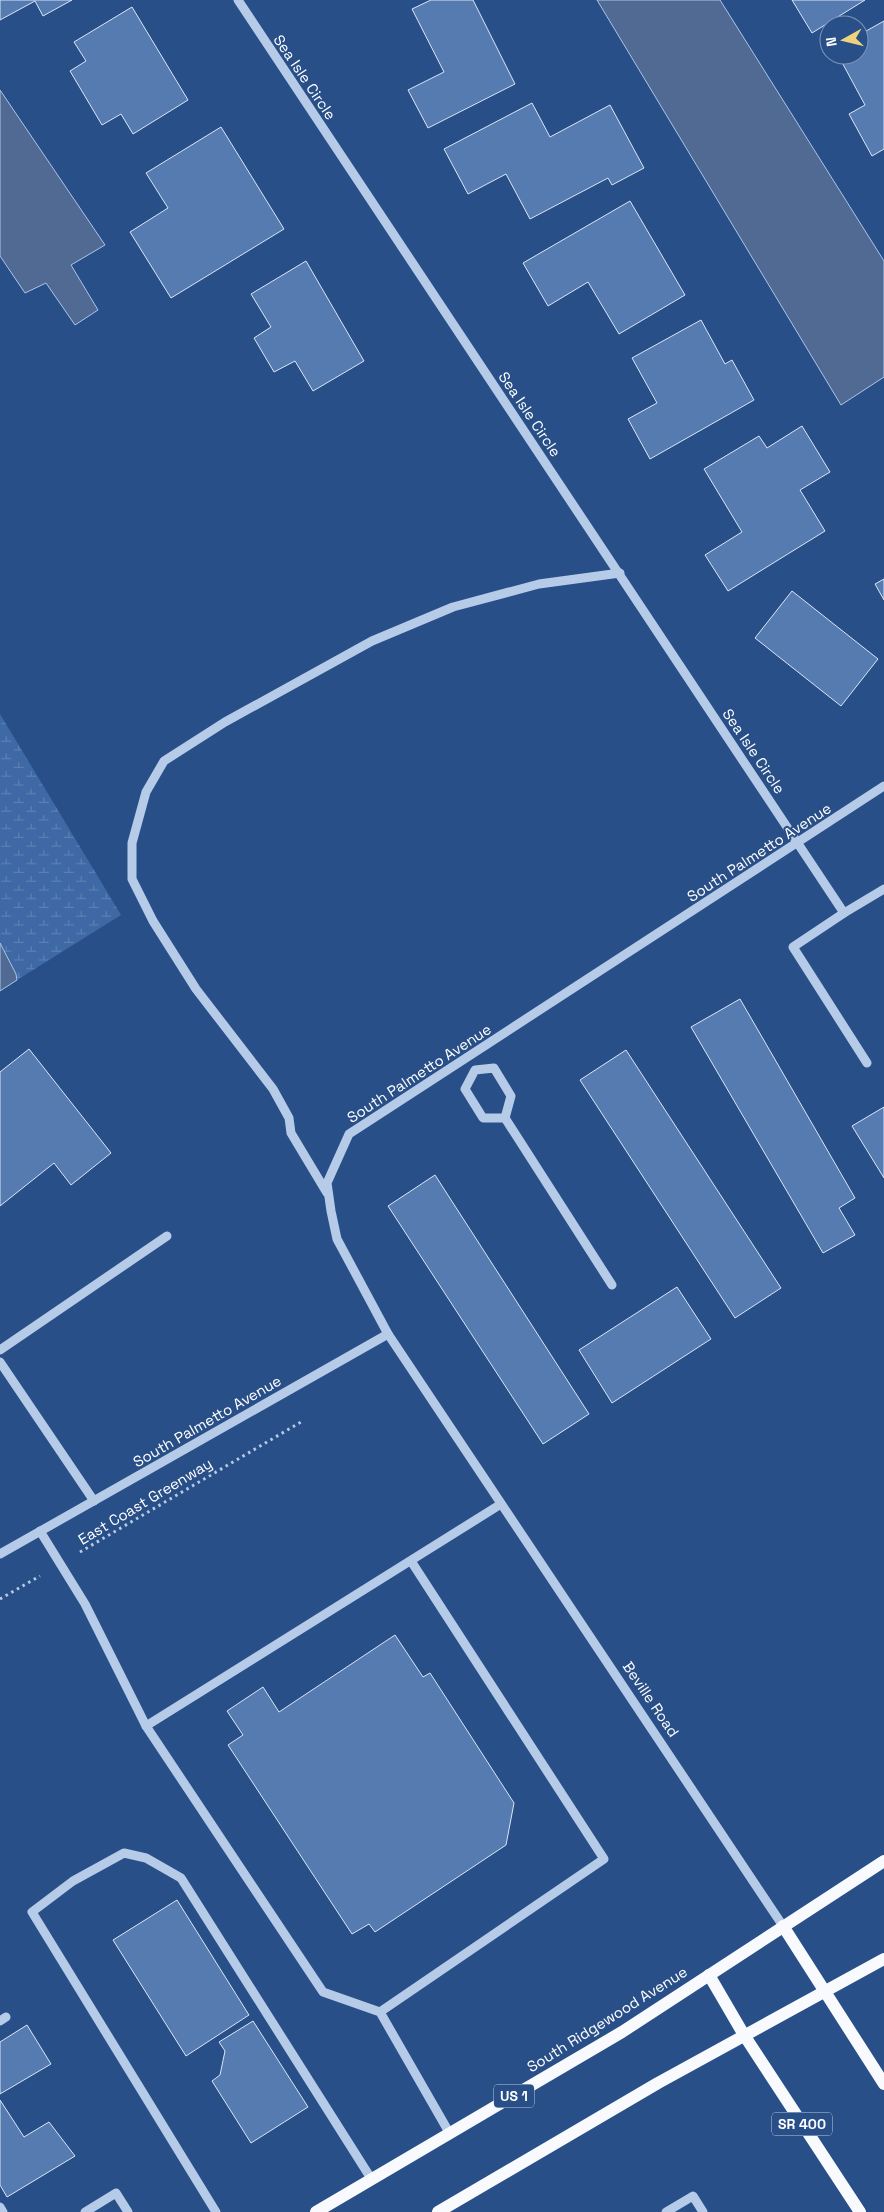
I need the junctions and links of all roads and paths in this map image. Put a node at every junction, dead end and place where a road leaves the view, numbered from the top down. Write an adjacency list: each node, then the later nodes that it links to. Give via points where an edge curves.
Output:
1 (238, 0): 2 (street, Sea Isle Circle)
2 (620, 573): 4 (street, Sea Isle Circle); 11 (street, via 539,584 463,604 372,641 225,722 164,761 146,792 132,844 132,879 153,921 196,989 273,1089 289,1118 291,1133)
3 (884, 786): 4 (street, South Palmetto Avenue)
4 (799, 843): 6 (street, Sea Isle Circle); 7 (street, South Palmetto Avenue)
5 (884, 889): 6 (street)
6 (844, 913): 8 (street, via 793,947)
7 (467, 1058): 9 (street); 11 (street, South Palmetto Avenue, via 350,1134 327,1183)
8 (867, 1063)
9 (475, 1070): 10 (street, via 494,1068 511,1096); 10 (street, via 464,1089 483,1118)
10 (504, 1118): 13 (street)
11 (328, 1194): 14 (street, South Palmetto Avenue, via 337,1240)
12 (167, 1236): 15 (street)
13 (612, 1285)
14 (388, 1334): 18 (street, South Palmetto Avenue); 19 (street, Beville Road)
15 (0, 1350)
16 (0, 1362): 18 (street)
17 (301, 1422): 23 (path, East Coast Greenway)
18 (94, 1501): 20 (street, South Palmetto Avenue)
19 (501, 1504): 22 (street); 27 (street, Beville Road)
20 (40, 1532): 21 (street, South Palmetto Avenue); 23 (street)
21 (0, 1554)
22 (411, 1560): 25 (street); 31 (street, via 604,1859)
23 (60, 1564): 24 (path, East Coast Greenway); 25 (street, via 85,1604)
24 (0, 1599)
25 (146, 1726): 31 (street, via 323,1992)
26 (884, 1861): 27 (main road, South Ridgewood Avenue / US 1)
27 (783, 1926): 29 (main road, South Ridgewood Avenue / US 1); 30 (main road, Beville Road)
28 (884, 1959): 30 (main road)
29 (709, 1975): 32 (main road, SR 400); 34 (main road, South Ridgewood Avenue / US 1, via 622,2032)
30 (824, 1992): 32 (main road); 33 (main road, Beville Road)
31 (380, 2012): 34 (street)
32 (744, 2035): 42 (main road); 45 (main road, SR 400)
33 (884, 2084)
34 (450, 2134): 35 (main road, South Ridgewood Avenue / US 1)
35 (372, 2180): 40 (street, via 181,1878 146,1858 124,1853 73,1881 32,1912); 41 (main road, South Ridgewood Avenue / US 1)
36 (0, 2207): 37 (street)
37 (3, 2212)
38 (85, 2212): 39 (street, via 116,2193)
39 (128, 2212)
40 (216, 2212)
41 (316, 2212)
42 (438, 2212)
43 (666, 2212): 44 (street, via 693,2196)
44 (703, 2212)
45 (860, 2212)

